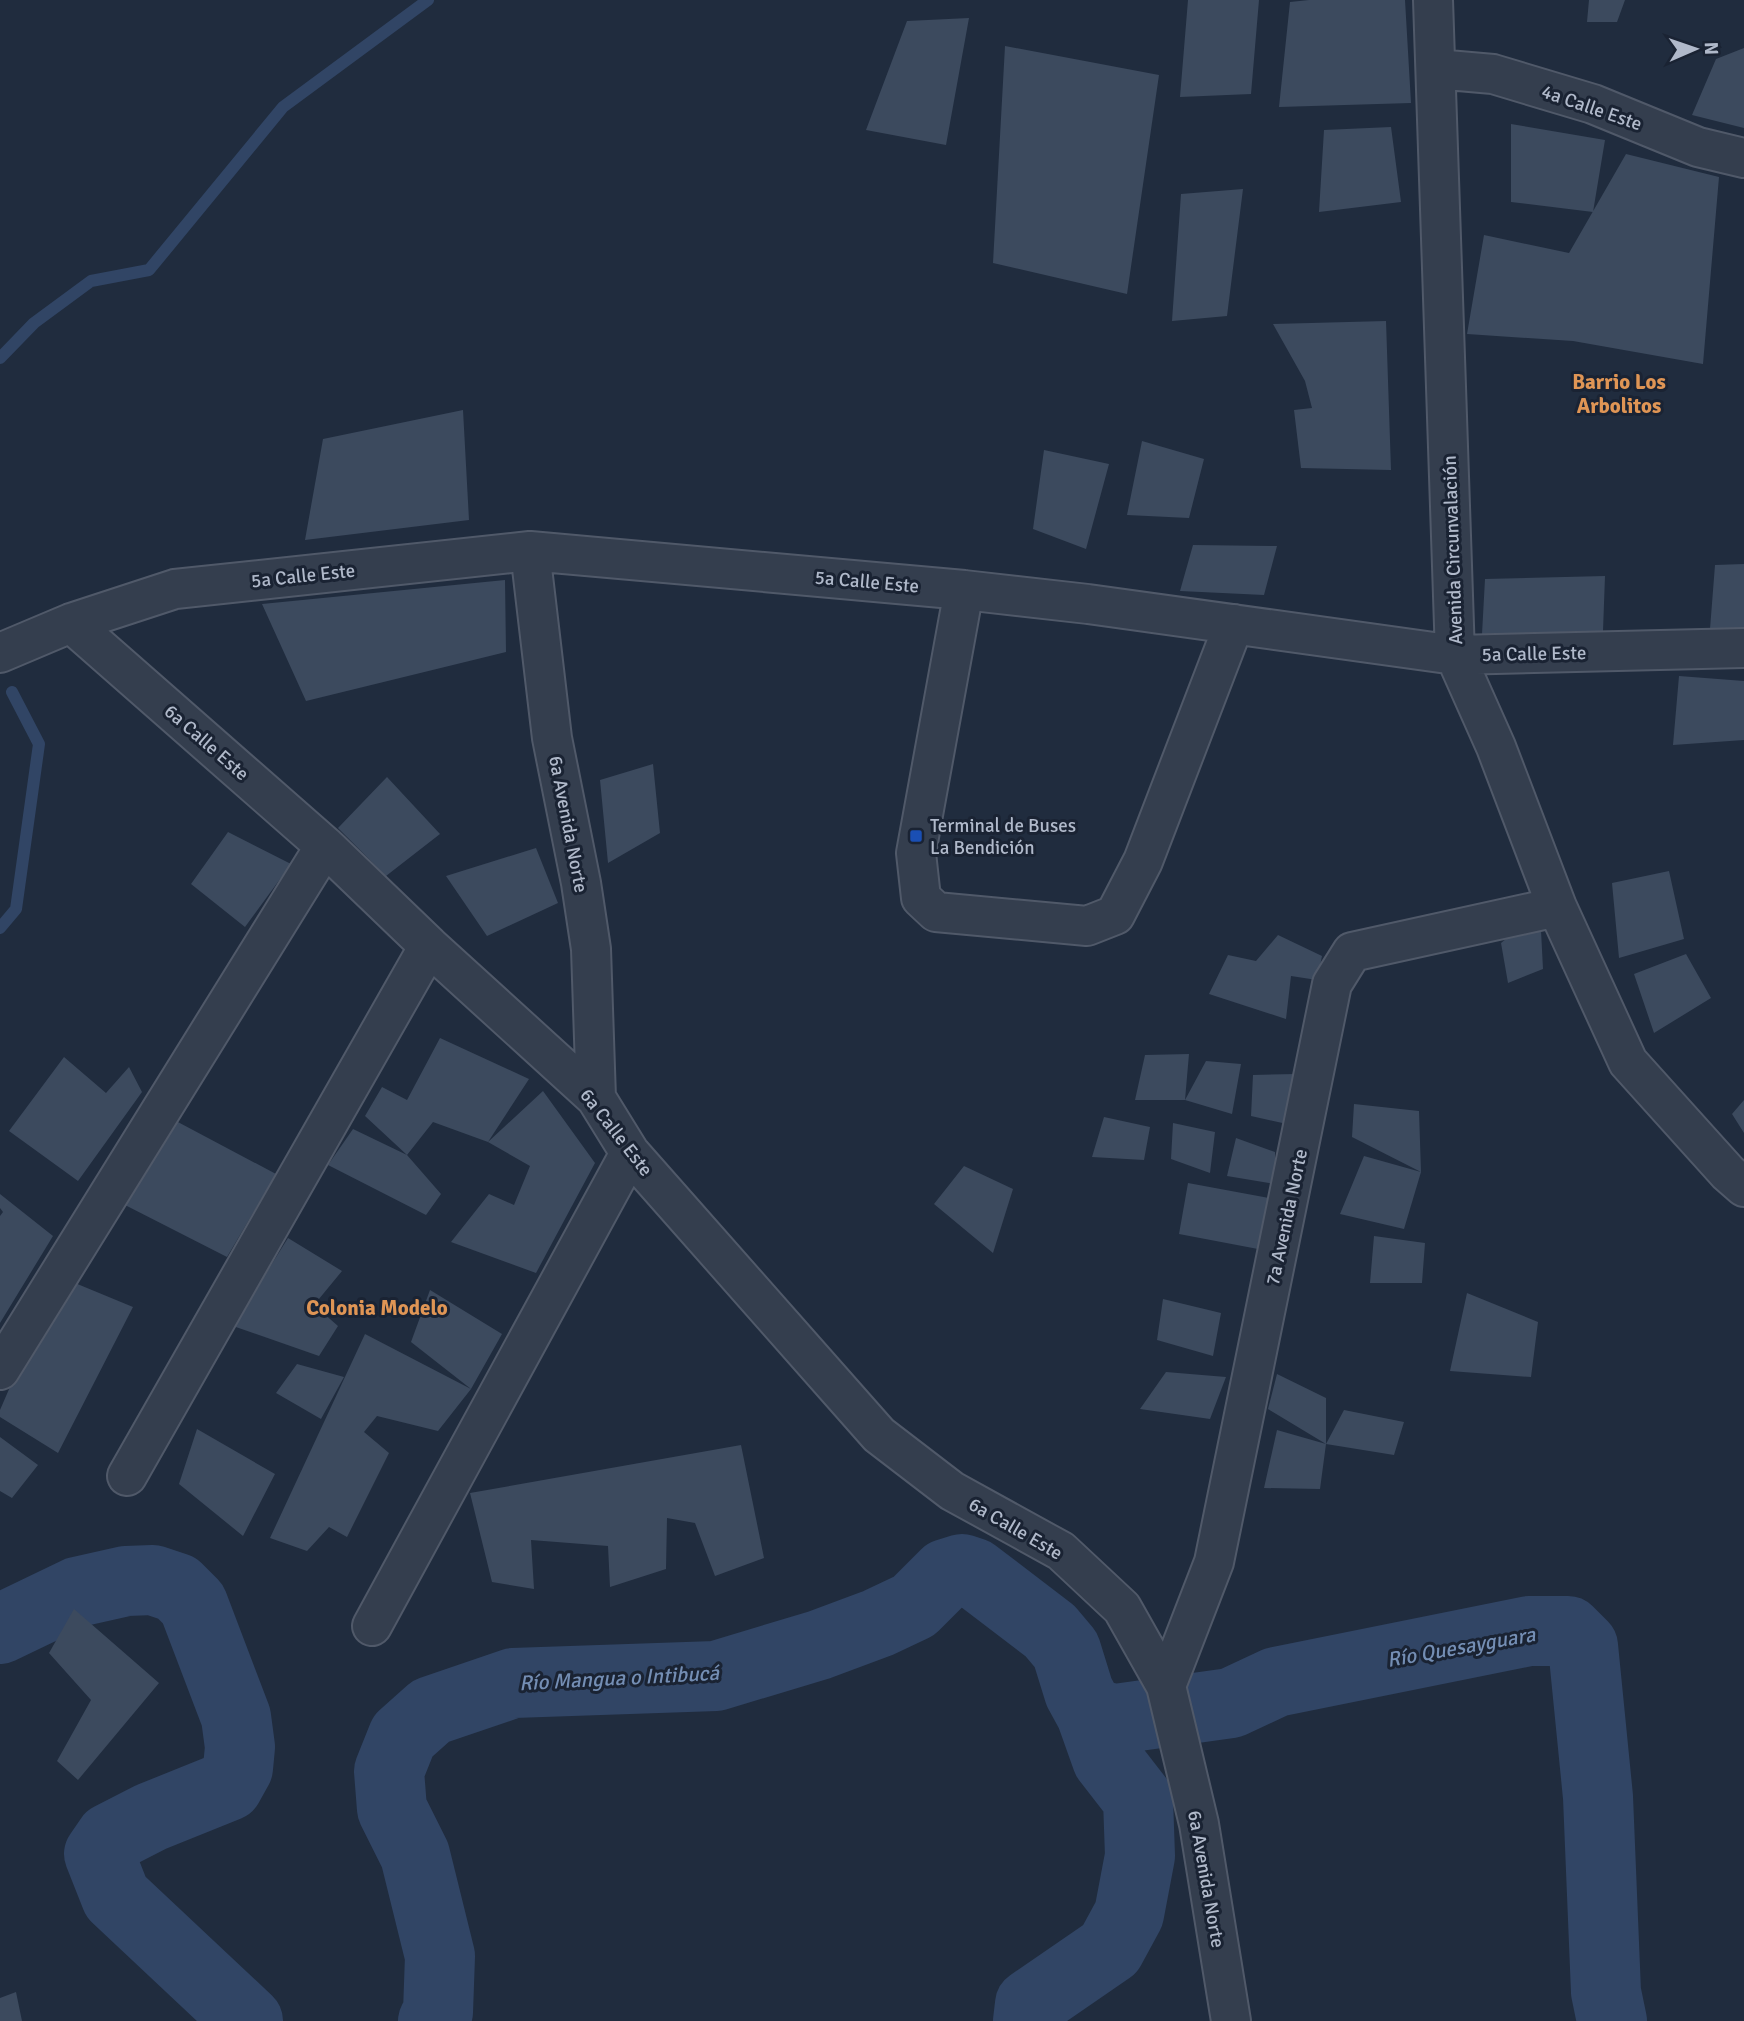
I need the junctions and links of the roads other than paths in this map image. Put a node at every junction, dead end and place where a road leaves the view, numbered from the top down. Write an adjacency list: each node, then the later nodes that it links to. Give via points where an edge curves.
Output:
1 (1433, 0): 2 (street, Avenida Circunvalación)
2 (1436, 69): 3 (street, 4a Calle Este, via 1505,78 1593,104 1698,147); 10 (street, Avenida Circunvalación)
3 (1744, 158)
4 (530, 551): 5 (street, 5a Calle Este); 6 (street, 5a Calle Este, via 175,589); 14 (street, 6a Avenida Norte, via 552,738 591,949)
5 (964, 590): 7 (street, 5a Calle Este); 7 (street, via 916,853 921,898 936,912 1087,926 1115,915 1143,861)
6 (71, 623): 9 (street, 5a Calle Este); 11 (street, 6a Calle Este)
7 (1234, 624): 10 (street, 5a Calle Este)
8 (1744, 648): 10 (street, 5a Calle Este)
9 (0, 653)
10 (1455, 655): 12 (street, Avenida Circunvalación)
11 (325, 846): 13 (street, 6a Calle Este); 17 (street)
12 (1558, 907): 16 (street, Avenida Circunvalación, via 1628,1062); 20 (street, 7a Avenida Norte, via 1352,952 1332,984 1214,1562)
13 (429, 946): 14 (street, 6a Calle Este); 18 (street)
14 (596, 1098): 15 (street, 6a Calle Este)
15 (630, 1153): 19 (street); 20 (street, 6a Calle Este, via 879,1435 952,1491 1061,1551 1122,1608)
16 (1744, 1187)
17 (0, 1370)
18 (127, 1476)
19 (372, 1626)
20 (1166, 1686): 21 (street, 6a Calle Este)
21 (1179, 1738): 22 (street, 6a Avenida Norte, via 1199,1824)
22 (1231, 2021)

